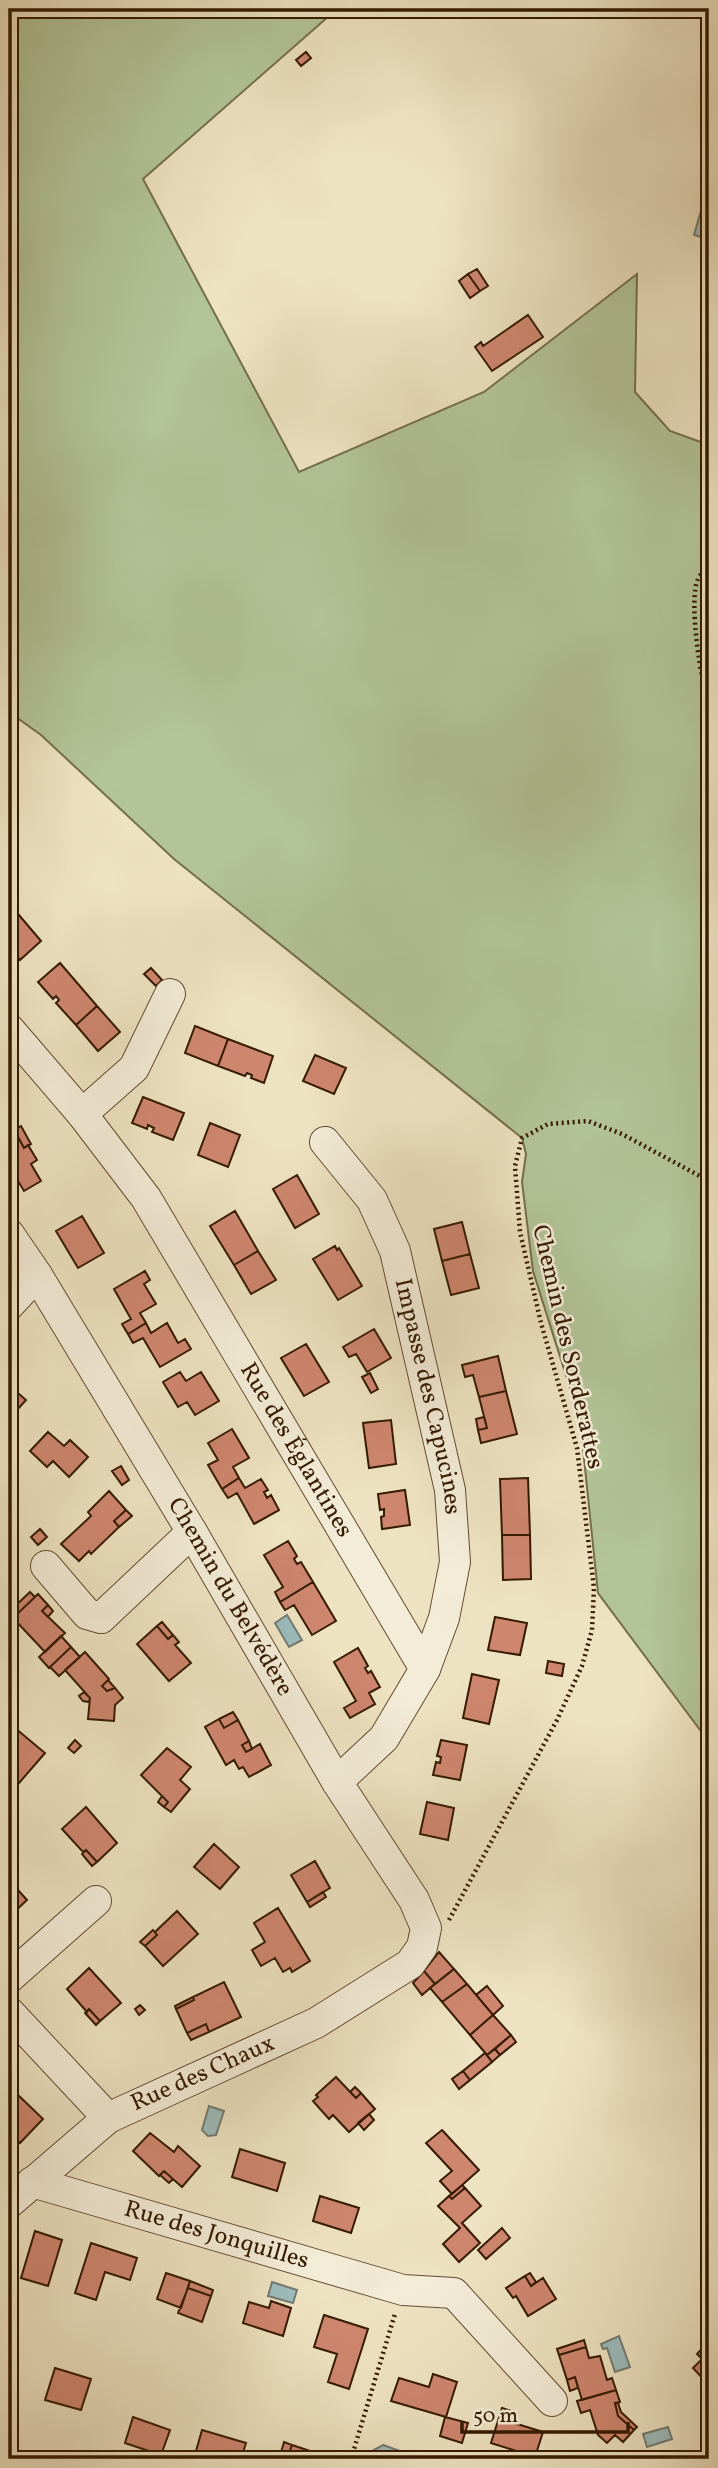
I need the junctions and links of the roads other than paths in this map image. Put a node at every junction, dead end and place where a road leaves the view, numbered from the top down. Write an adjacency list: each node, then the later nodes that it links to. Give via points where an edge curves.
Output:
1 (170, 995): 3 (street, via 134,1068)
2 (9, 1029): 3 (street, Rue des Églantines)
3 (82, 1114): 10 (street, Rue des Églantines, via 146,1198)
4 (325, 1142): 10 (street, Impasse des Capucines, via 372,1200 395,1251 450,1490 455,1562 444,1618)
5 (9, 1234): 6 (street, Chemin du Belvédère)
6 (37, 1275): 7 (street); 8 (street, Chemin du Belvédère)
7 (9, 1305)
8 (192, 1532): 9 (street, via 101,1618 87,1614); 11 (street, Chemin du Belvédère)
9 (46, 1566)
10 (425, 1669): 11 (street, via 384,1738)
11 (337, 1782): 13 (street, Chemin du Belvédère, via 414,1900 426,1928 422,1947)
12 (96, 1901): 14 (street)
13 (410, 1964): 16 (street, Rue des Chaux, via 316,2023)
14 (9, 1978)
15 (9, 2012): 16 (street)
16 (108, 2118): 17 (street, Rue des Chaux)
17 (32, 2182): 18 (street, Rue des Chaux); 19 (street, Rue des Jonquilles, via 403,2290 454,2293)
18 (9, 2203)
19 (552, 2401)

